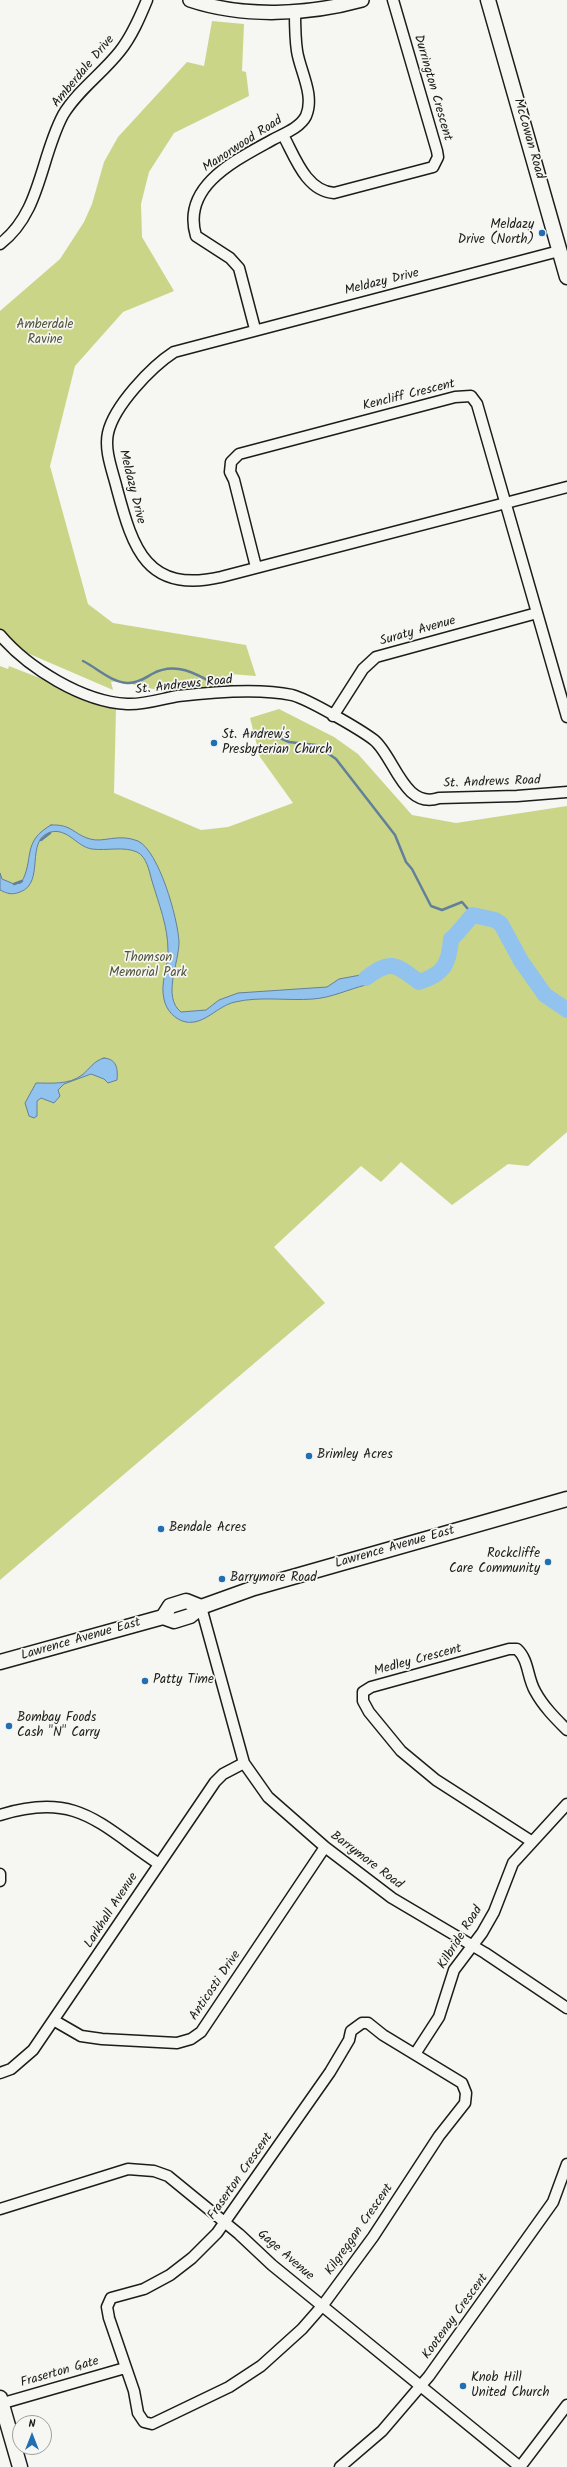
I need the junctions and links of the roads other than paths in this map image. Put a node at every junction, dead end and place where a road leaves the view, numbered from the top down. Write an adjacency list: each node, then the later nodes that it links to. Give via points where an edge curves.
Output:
1 (148, 0): 9 (street, Amberdale Drive, via 120,51 64,113 50,141 31,206 11,235)
2 (190, 0): 6 (street)
3 (362, 0): 7 (street, via 338,6)
4 (393, 0): 8 (street, Durrington Crescent, via 437,151 438,157 433,167 334,193 323,192 310,184)
5 (488, 0): 10 (main road, McCowan Road)
6 (237, 5): 7 (street)
7 (295, 11): 8 (street, Manorwood Road, via 296,50 309,101 303,120)
8 (284, 135): 12 (street, Manorwood Road, via 210,180 202,190 194,212 196,236 230,258 238,268)
9 (0, 244)
10 (559, 251): 11 (main road, McCowan Road); 12 (street, Meldazy Drive)
11 (567, 277)
12 (255, 329): 15 (street, Meldazy Drive, via 174,352 159,362 116,413 107,440 130,537 135,547 154,568 169,576 192,582)
13 (567, 487): 14 (street, Meldazy Drive)
14 (506, 503): 15 (street, Meldazy Drive); 15 (street, Kencliff Crescent, via 478,404 475,399 466,395 252,449 239,454 229,466); 16 (street, Kencliff Crescent)
15 (256, 567)
16 (538, 613): 18 (street, Suraty Avenue, via 376,657 363,669); 19 (street, Kencliff Crescent)
17 (0, 635): 18 (street, St. Andrews Road, via 20,655 58,681 102,700 128,704 220,693 284,694 315,704)
18 (333, 716): 20 (street, St. Andrews Road, via 374,740 384,750 408,788 422,798 431,800)
19 (567, 717)
20 (567, 792)
21 (567, 1499): 22 (main road, Lawrence Avenue East, via 254,1588)
22 (201, 1607): 23 (main road, Lawrence Avenue East, via 186,1602 170,1606 163,1617); 25 (street, Barrymore Road)
23 (0, 1662)
24 (567, 1730): 28 (street, Medley Crescent, via 534,1690 526,1662 517,1649 509,1649 371,1687 363,1692 363,1701 369,1712 401,1751 436,1780)
25 (244, 1763): 29 (street, Barrymore Road, via 268,1797); 30 (street, Larkhall Avenue, via 223,1774 215,1782)
26 (567, 1804): 28 (street, Kilbride Road)
27 (0, 1815): 30 (street, via 56,1806 80,1812)
28 (531, 1841): 33 (street, Kilbride Road, via 513,1863 494,1912)
29 (325, 1847): 33 (street, Barrymore Road, via 392,1898); 35 (street, Anticosti Drive, via 201,2032 192,2039 177,2043 102,2039 81,2036)
30 (159, 1864): 35 (street, Larkhall Avenue)
31 (0, 1874): 32 (street)
32 (0, 1881)
33 (472, 1945): 34 (street, Barrymore Road); 36 (street, Kilbride Road, via 454,1970 439,2017)
34 (567, 2008)
35 (55, 2021): 37 (street, Larkhall Avenue, via 23,2061)
36 (415, 2054): 40 (street, Fraserton Crescent, via 368,2023 354,2027 330,2072); 41 (street, Kilgreggan Crescent, via 462,2083 466,2093 464,2103 439,2136 373,2237)
37 (0, 2073)
38 (567, 2164): 43 (street, Kootenay Crescent, via 553,2202 534,2231)
39 (0, 2209): 40 (street, Gage Avenue, via 105,2175 128,2169 142,2169 168,2176)
40 (226, 2222): 41 (street, Gage Avenue, via 272,2265); 42 (street, Fraserton Crescent, via 192,2258 170,2274 144,2289 111,2298 107,2307 108,2313)
41 (323, 2305): 42 (street, Kilgreggan Crescent, via 302,2330 261,2366 230,2387 152,2424 144,2422 138,2413); 43 (street, Gage Avenue)
42 (126, 2368): 44 (street, Fraserton Gate)
43 (422, 2385): 47 (street, Kootenay Crescent, via 382,2430); 48 (street, Gage Avenue)
44 (1, 2402): 46 (main road)
45 (567, 2405): 48 (street)
46 (20, 2467)
47 (340, 2467)
48 (520, 2467)

